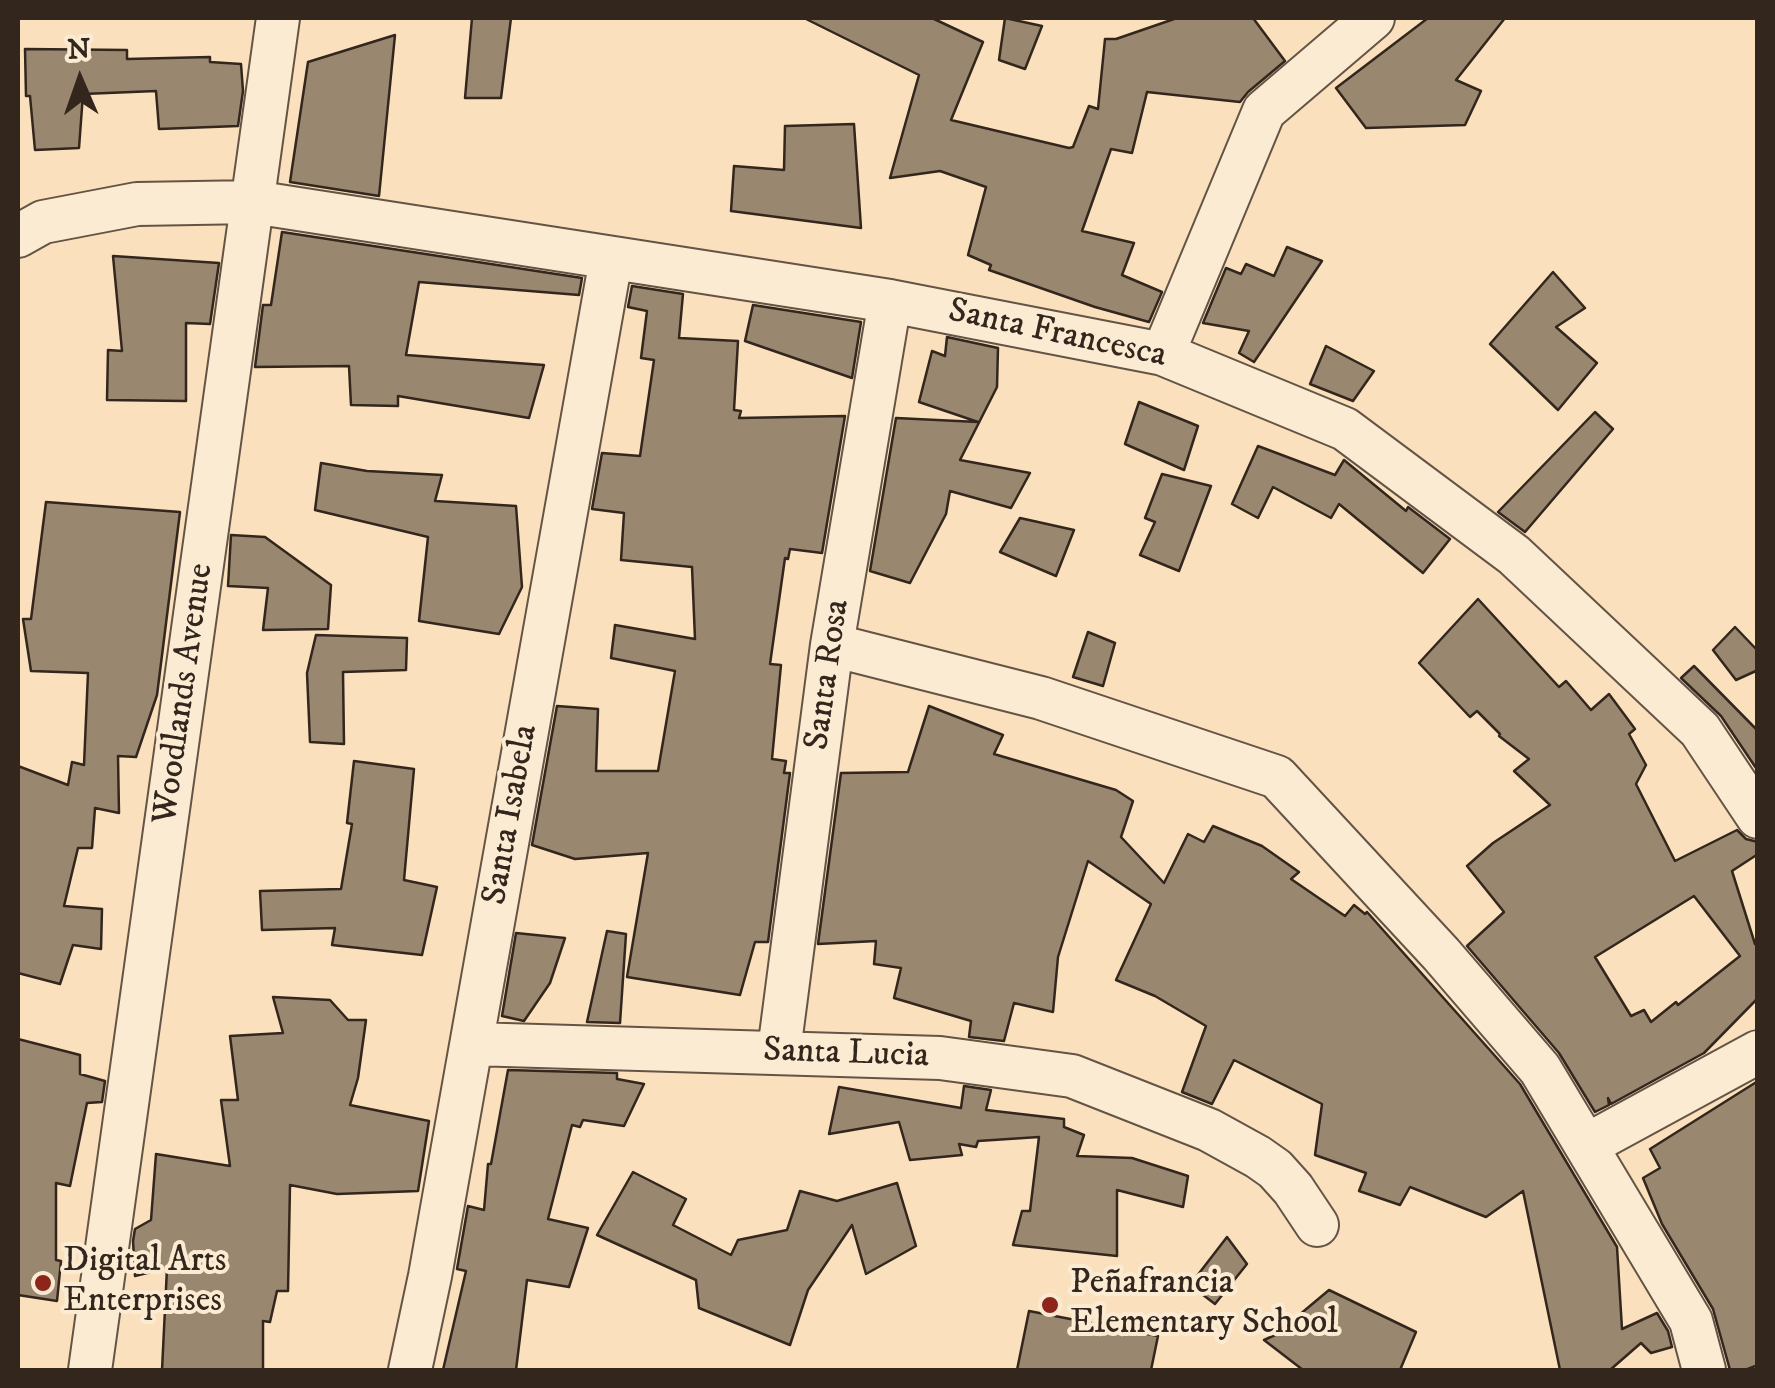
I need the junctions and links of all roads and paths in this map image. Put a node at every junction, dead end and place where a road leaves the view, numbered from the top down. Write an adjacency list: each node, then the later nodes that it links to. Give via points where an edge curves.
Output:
1 (278, 18): 3 (street, Woodlands Avenue)
2 (1373, 18): 7 (street, via 1264,112)
3 (253, 202): 4 (street, Santa Francesca, via 137,204 43,222); 5 (street, Santa Francesca); 15 (street, Woodlands Avenue)
4 (18, 236)
5 (611, 259): 6 (street, Santa Francesca); 10 (street, Santa Isabela)
6 (890, 301): 7 (street, Santa Francesca); 8 (street, Santa Rosa)
7 (1163, 354): 9 (street, Santa Francesca, via 1346,429 1514,555 1700,730)
8 (832, 646): 11 (street, Santa Rosa); 13 (street, via 1040,698 1277,777 1540,1070)
9 (1758, 816)
10 (472, 1044): 11 (street, Santa Lucia); 16 (street, Santa Isabela)
11 (779, 1051): 14 (street, Santa Lucia, via 940,1058 1072,1076 1209,1130 1275,1169)
12 (1758, 1052): 13 (street)
13 (1587, 1144): 17 (street, via 1691,1321)
14 (1317, 1225)
15 (90, 1370)
16 (410, 1370)
17 (1704, 1370)

